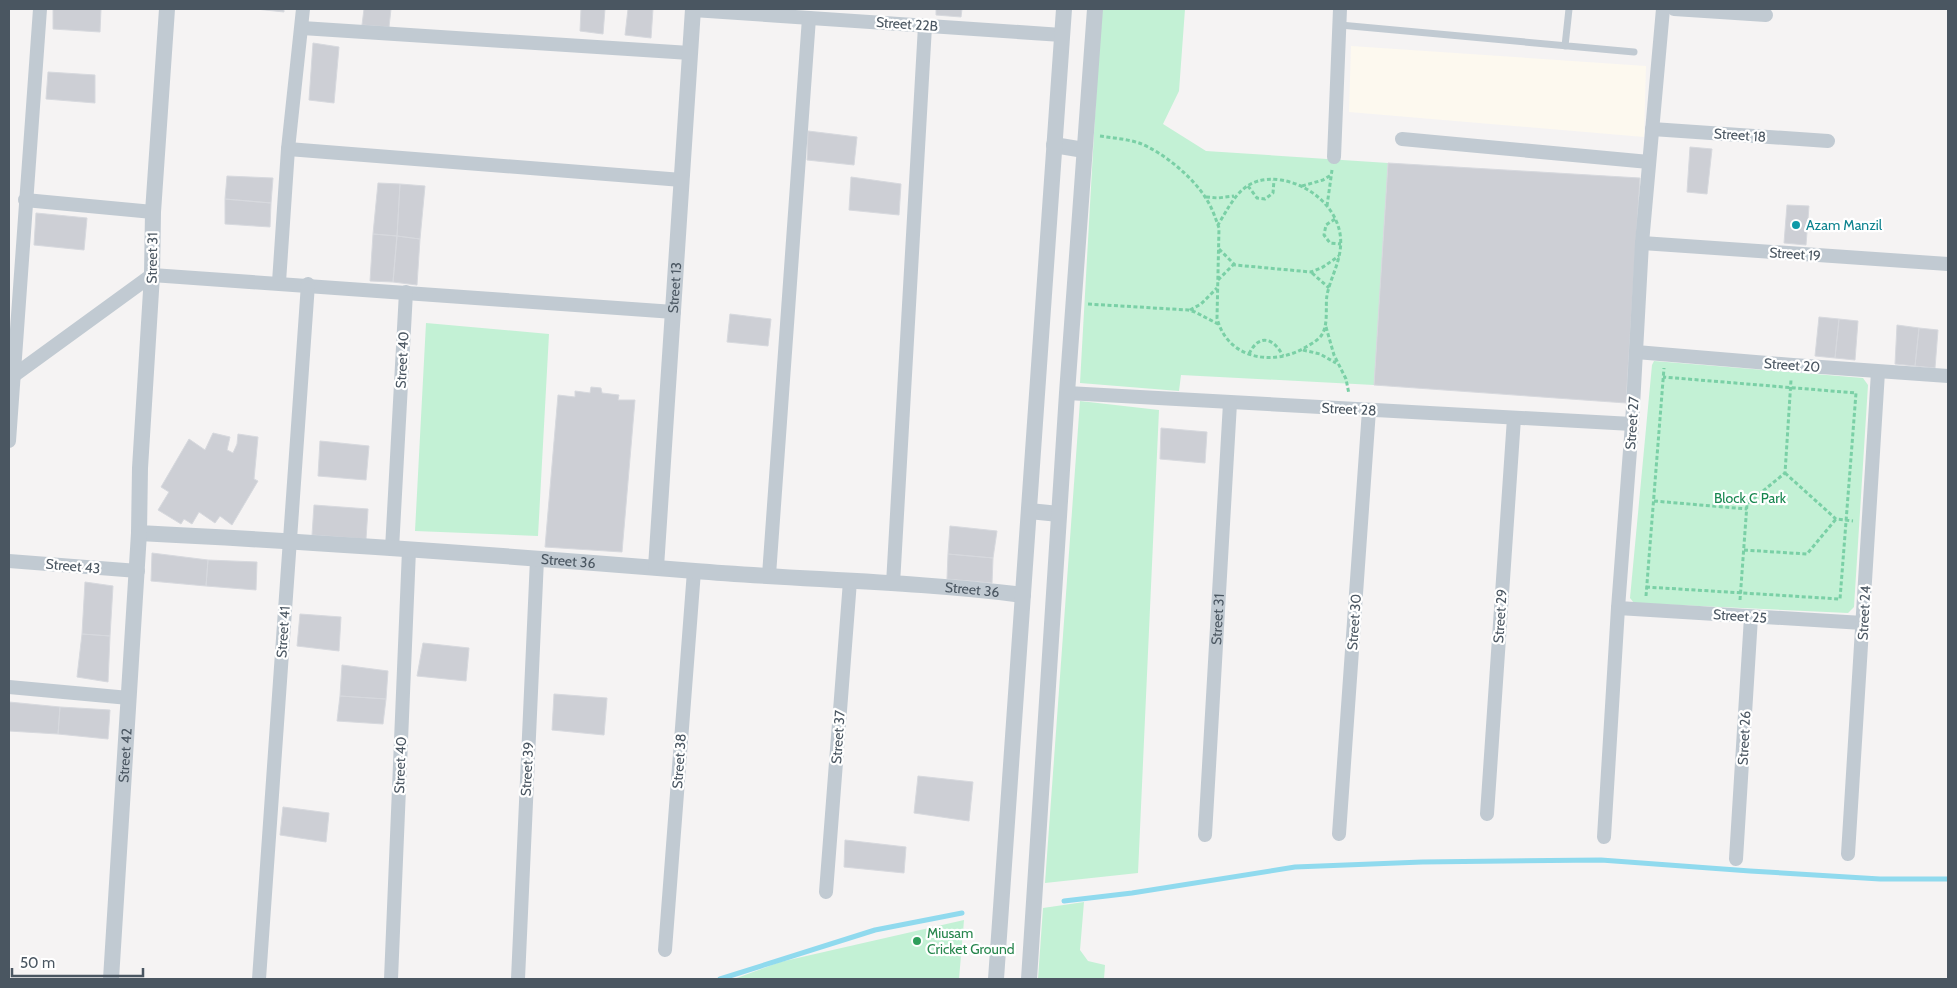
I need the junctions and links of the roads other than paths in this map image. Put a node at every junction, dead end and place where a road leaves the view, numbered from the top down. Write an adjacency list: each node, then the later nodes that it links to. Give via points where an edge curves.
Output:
1 (40, 9): 29 (street)
2 (167, 9): 30 (street, Street 31)
3 (303, 9): 15 (street)
4 (1064, 9): 16 (street)
5 (1095, 9): 25 (street)
6 (1340, 9): 13 (street)
7 (1569, 9): 17 (lane)
8 (1663, 9): 20 (street, Street 27)
9 (1674, 9): 11 (street)
10 (693, 10): 12 (street, Street 22B); 19 (street, Street 13)
11 (1766, 16)
12 (809, 18): 14 (street, Street 22B); 59 (street)
13 (1340, 25): 17 (lane); 26 (street)
14 (925, 26): 16 (street, Street 22B); 61 (street)
15 (302, 28): 19 (street); 24 (street)
16 (1062, 34): 23 (street)
17 (1566, 46): 18 (lane)
18 (1634, 52)
19 (690, 53): 28 (street, Street 13)
20 (1652, 130): 22 (street, Street 18); 27 (street, Street 27)
21 (1402, 139): 27 (street)
22 (1828, 141)
23 (1054, 145): 25 (street); 49 (street)
24 (288, 149): 28 (street); 34 (street)
25 (1084, 150): 43 (street)
26 (1334, 157)
27 (1649, 162): 31 (street, Street 27)
28 (682, 180): 38 (street, Street 13)
29 (25, 200): 30 (street); 37 (street)
30 (153, 212): 33 (street, Street 31)
31 (1642, 243): 32 (street, Street 19); 39 (street, Street 27)
32 (1948, 264)
33 (152, 275): 34 (street); 42 (street); 51 (street, Street 31)
34 (280, 282): 35 (street)
35 (308, 284): 36 (street); 52 (street, Street 41)
36 (406, 292): 38 (street); 53 (street, Street 40)
37 (13, 298): 42 (street)
38 (674, 312): 56 (street, Street 13)
39 (1636, 352): 40 (street, Street 20); 47 (street, Street 27)
40 (1878, 372): 41 (street, Street 20); 65 (street, Street 24)
41 (1948, 376)
42 (10, 378): 48 (street)
43 (1067, 393): 44 (street, Street 28); 50 (street)
44 (1230, 403): 45 (street, Street 28); 70 (street, Street 31)
45 (1369, 410): 46 (street, Street 28); 69 (street, Street 30)
46 (1514, 418): 47 (street, Street 28); 68 (street, Street 29)
47 (1632, 424): 63 (street, Street 27)
48 (9, 441)
49 (1029, 511): 50 (street); 62 (street)
50 (1059, 514): 81 (street)
51 (139, 533): 52 (street, Street 36); 57 (street, Street 42)
52 (290, 540): 53 (street, Street 36); 77 (street, Street 41)
53 (400, 549): 54 (street, Street 36); 78 (street, Street 40)
54 (537, 559): 56 (street, Street 36); 79 (street, Street 39)
55 (9, 561): 57 (street, Street 43)
56 (656, 567): 58 (street, Street 36)
57 (138, 571): 67 (street, Street 42)
58 (694, 571): 59 (street, Street 36); 75 (street, Street 38)
59 (769, 575): 60 (street, Street 36)
60 (850, 581): 61 (street, Street 36); 74 (street, Street 37)
61 (892, 584): 62 (street, Street 36)
62 (1023, 595): 80 (street)
63 (1618, 608): 64 (street, Street 25); 71 (street, Street 27)
64 (1745, 617): 65 (street, Street 25); 73 (street, Street 26)
65 (1863, 623): 72 (street, Street 24)
66 (9, 687): 67 (street)
67 (128, 698): 76 (street, Street 42)
68 (1486, 814)
69 (1339, 834)
70 (1205, 835)
71 (1604, 837)
72 (1848, 854)
73 (1736, 859)
74 (826, 892)
75 (664, 950)
76 (111, 979)
77 (259, 979)
78 (391, 979)
79 (518, 979)
80 (996, 979)
81 (1029, 979)

